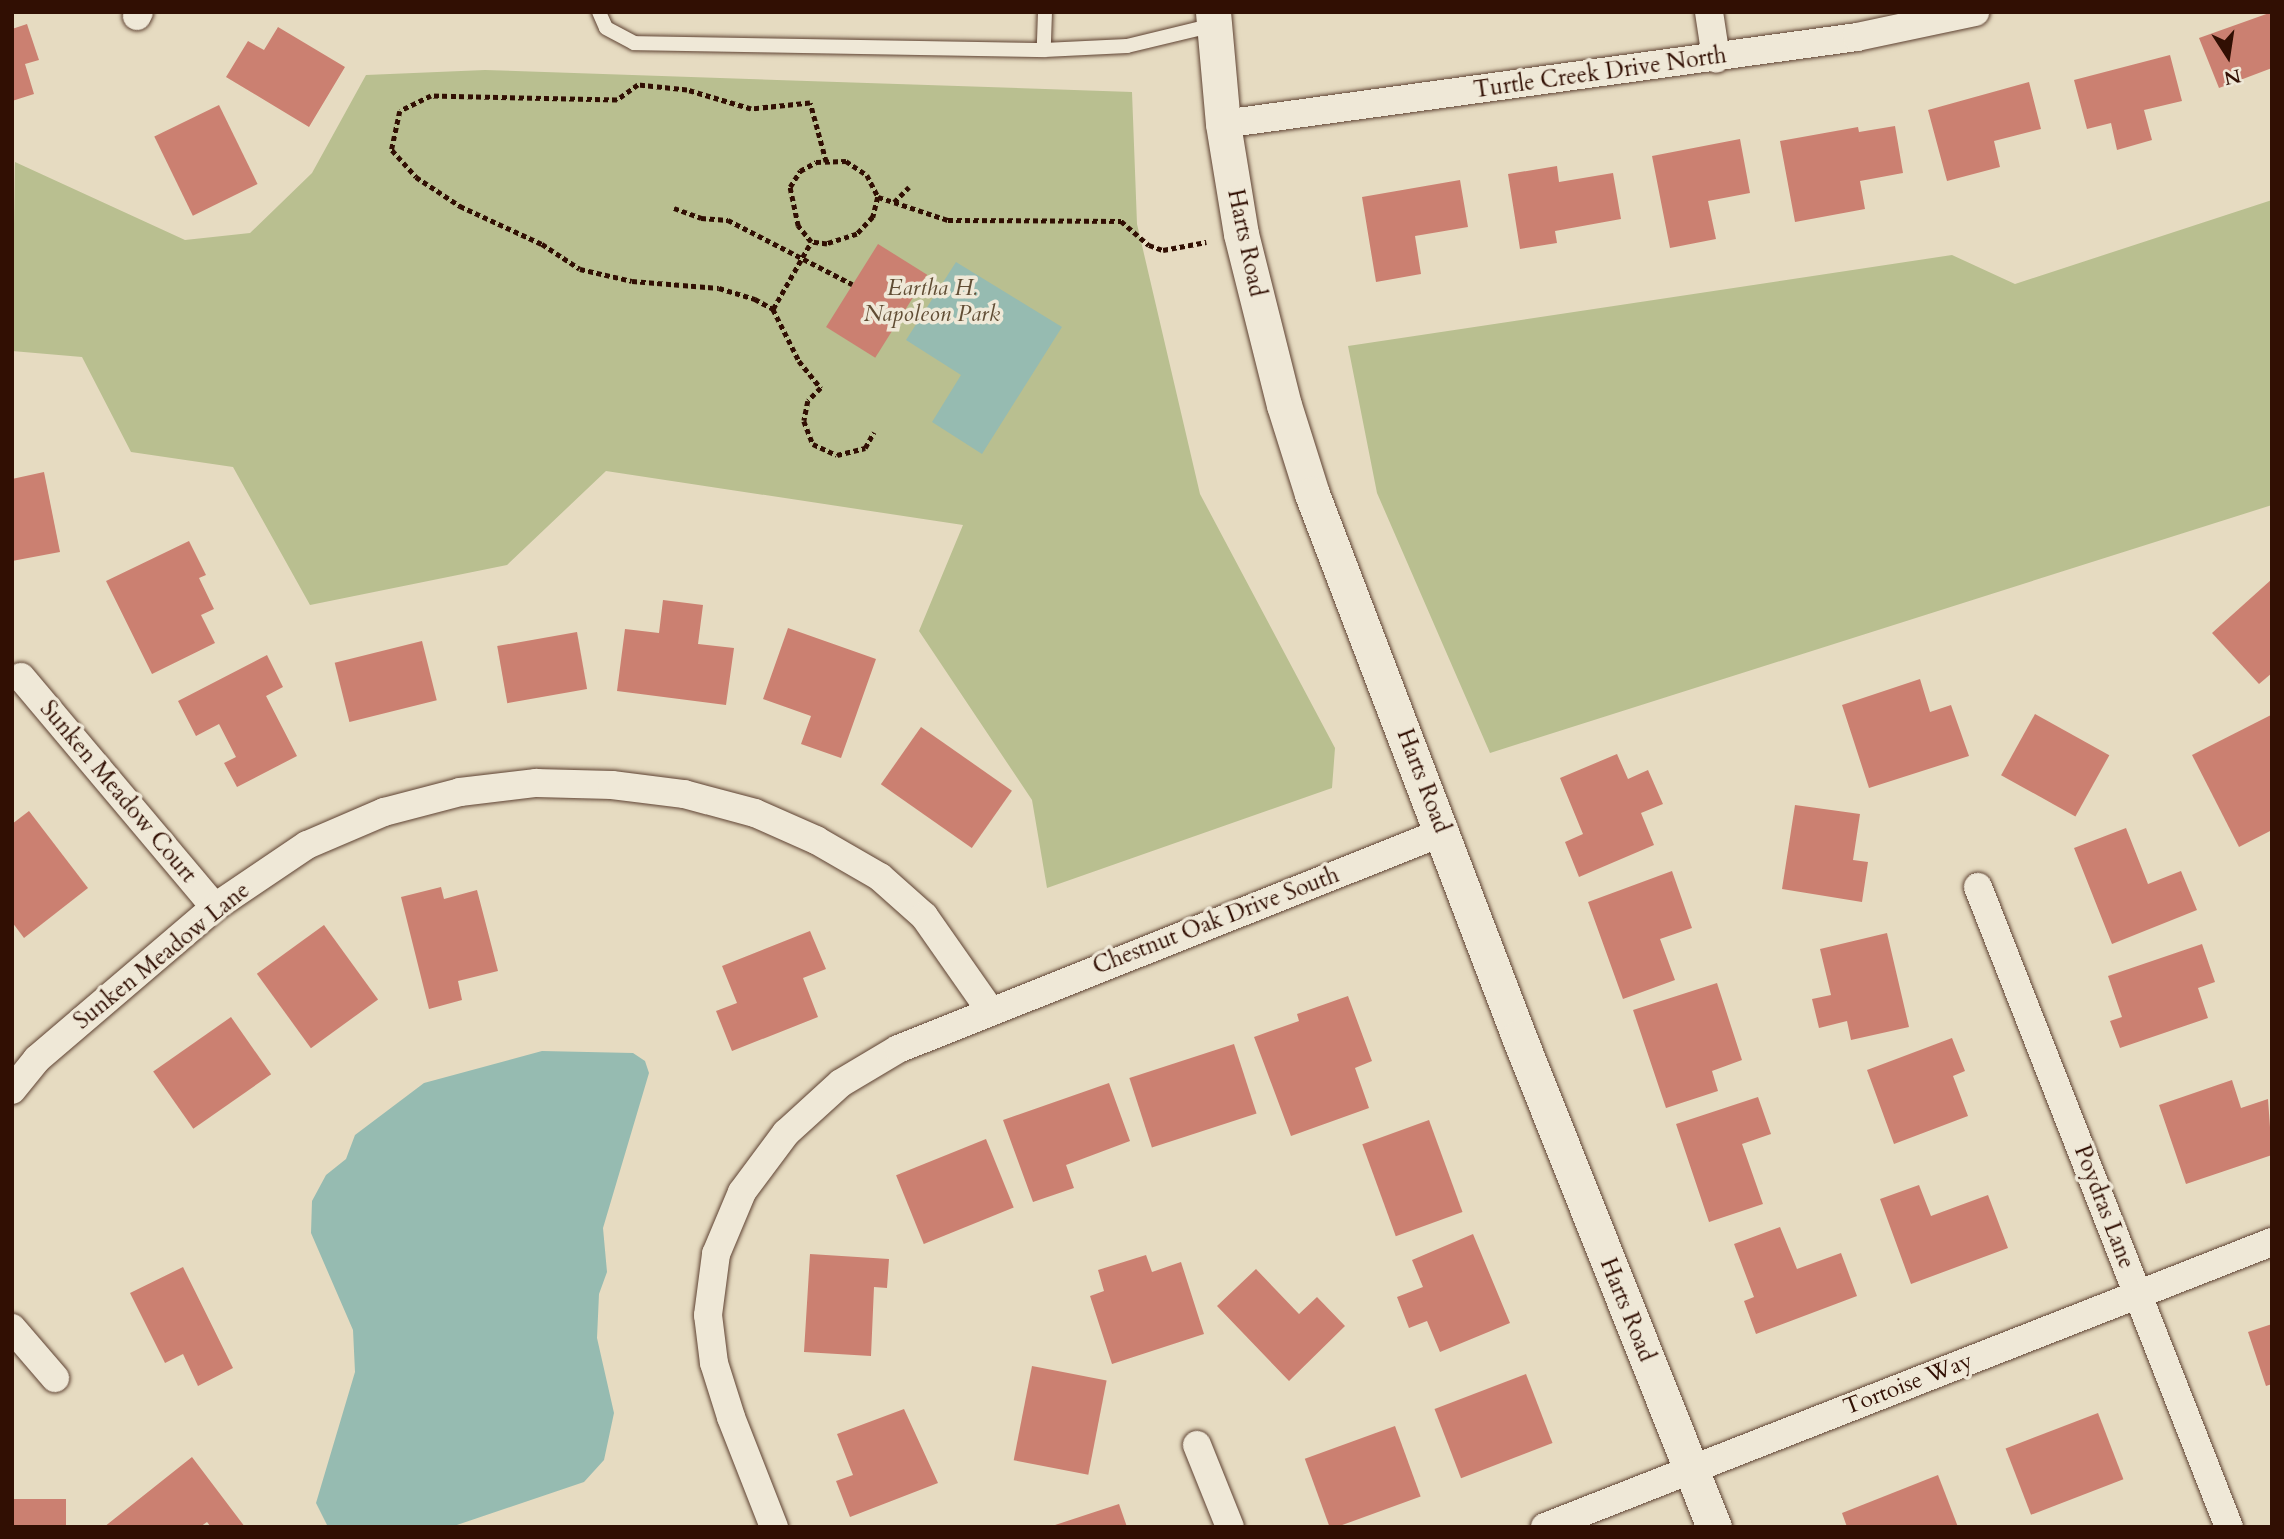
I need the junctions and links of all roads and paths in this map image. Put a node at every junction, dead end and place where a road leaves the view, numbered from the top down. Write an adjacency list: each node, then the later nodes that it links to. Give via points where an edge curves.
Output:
1 (599, 12): 6 (lane, via 606,28 634,43)
2 (1045, 12): 6 (lane)
3 (1709, 12): 7 (street)
4 (1975, 12): 7 (street, Turtle Creek Drive North, via 1857,37)
5 (1213, 19): 6 (lane, via 1127,46); 8 (street, Harts Road)
6 (1044, 50)
7 (1716, 58): 8 (street, Turtle Creek Drive North)
8 (1223, 124): 21 (street, Harts Road, via 1241,234 1284,404 1312,494)
9 (826, 162): 11 (path, via 846,160 867,176); 15 (path, via 800,171 790,187 792,209); 18 (path, via 810,103 751,108 687,90 638,85 617,100 431,96 400,111 392,150 416,177 580,270 632,281 719,288)
10 (909, 187): 12 (path)
11 (878, 197): 12 (path); 15 (path, via 873,217 857,234 827,244)
12 (894, 202): 14 (path, via 948,220 1121,221 1149,245 1163,250)
13 (674, 208): 16 (path, via 701,218 728,220)
14 (1211, 241)
15 (811, 242): 16 (path)
16 (803, 256): 17 (path); 18 (path)
17 (852, 284)
18 (773, 309): 19 (path, via 799,361 821,388 808,401 804,421 813,444 837,455 865,448)
19 (874, 432)
20 (22, 677): 23 (street, Sunken Meadow Court)
21 (1443, 832): 24 (street, Chestnut Oak Drive South); 31 (street, Harts Road)
22 (1978, 887): 27 (street, Poydras Lane)
23 (215, 907): 24 (street, Sunken Meadow Lane, via 307,845 397,808 460,792 536,783 660,791 755,813 816,840 880,877 924,916); 25 (street, Sunken Meadow Lane, via 37,1059)
24 (989, 1009): 32 (street, Chestnut Oak Drive South, via 898,1049 841,1083 786,1133 742,1192 716,1254 708,1315 714,1363)
25 (12, 1090)
26 (2272, 1242): 27 (street, Tortoise Way)
27 (2138, 1295): 31 (street, Tortoise Way); 36 (street, Poydras Lane)
28 (12, 1328): 29 (street)
29 (55, 1378)
30 (1197, 1445): 33 (street)
31 (1689, 1468): 34 (street, Tortoise Way); 35 (street, Harts Road)
32 (774, 1527)
33 (1230, 1527)
34 (1545, 1527)
35 (1714, 1527)
36 (2229, 1527)

